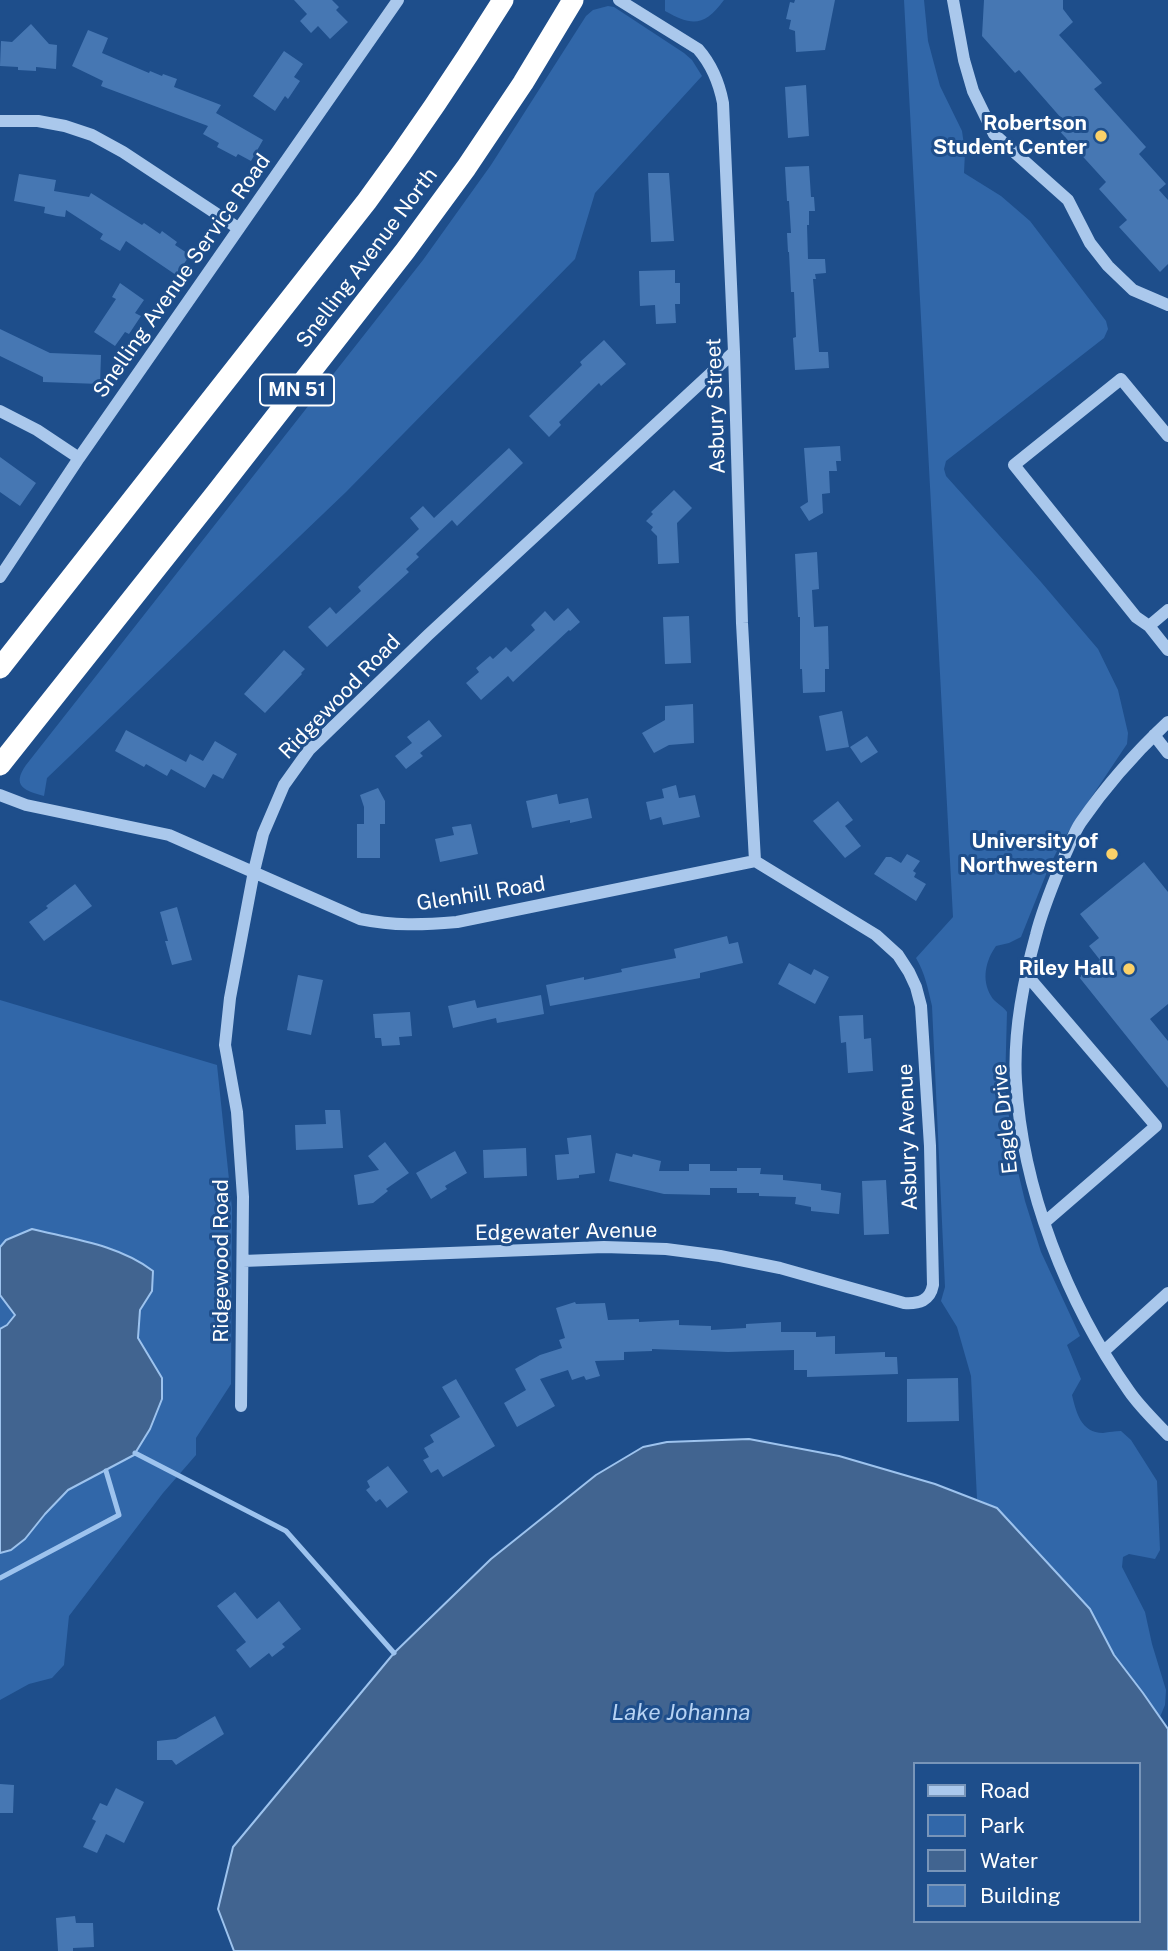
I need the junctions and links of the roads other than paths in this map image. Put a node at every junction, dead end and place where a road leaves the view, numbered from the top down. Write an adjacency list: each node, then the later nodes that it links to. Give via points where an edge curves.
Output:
1 (398, 0): 7 (street, Snelling Avenue Service Road)
2 (503, 0): 17 (highway, Snelling Avenue North / MN 51, via 368,201)
3 (573, 0): 21 (highway, Snelling Avenue North / MN 51, via 523,83 405,251)
4 (619, 0): 9 (street, Asbury Street, via 698,49 720,87)
5 (953, 0): 8 (street, via 967,71 994,134 1068,200 1108,266 1133,290)
6 (0, 121): 7 (street, via 38,121 92,135)
7 (239, 228): 12 (street, Snelling Avenue Service Road)
8 (1168, 305)
9 (734, 352): 23 (street, Asbury Street); 24 (street, Ridgewood Road, via 309,750 284,785 263,834)
10 (0, 411): 12 (street)
11 (1168, 436): 15 (street, via 1121,379 1014,465 1136,617)
12 (79, 458): 13 (street, Snelling Avenue Service Road)
13 (0, 577)
14 (1168, 610): 15 (street)
15 (1149, 626): 16 (street)
16 (1168, 650)
17 (0, 668)
18 (1168, 722): 19 (street, Eagle Drive)
19 (1154, 736): 20 (street); 25 (street, Eagle Drive, via 1079,824 1044,904)
20 (1168, 753)
21 (0, 765)
22 (0, 794): 24 (street, Glenhill Road, via 26,805 169,835)
23 (755, 861): 24 (street, Glenhill Road, via 424,925 360,919); 29 (street, Asbury Avenue, via 876,935 898,955 916,986 930,1146 933,1285)
24 (254, 872): 27 (street, Ridgewood Road, via 225,1045 238,1124)
25 (1025, 973): 26 (street, Eagle Drive, via 1016,1080 1022,1138); 26 (street, via 1156,1126)
26 (1045, 1222): 30 (street, Eagle Drive, via 1059,1261)
27 (243, 1261): 29 (street, Edgewater Avenue, via 604,1247 666,1249 780,1268 904,1303); 31 (street, Ridgewood Road)
28 (1168, 1293): 30 (street)
29 (925, 1300)
30 (1104, 1350): 32 (street, Eagle Drive, via 1130,1393)
31 (241, 1406)
32 (1168, 1435)

